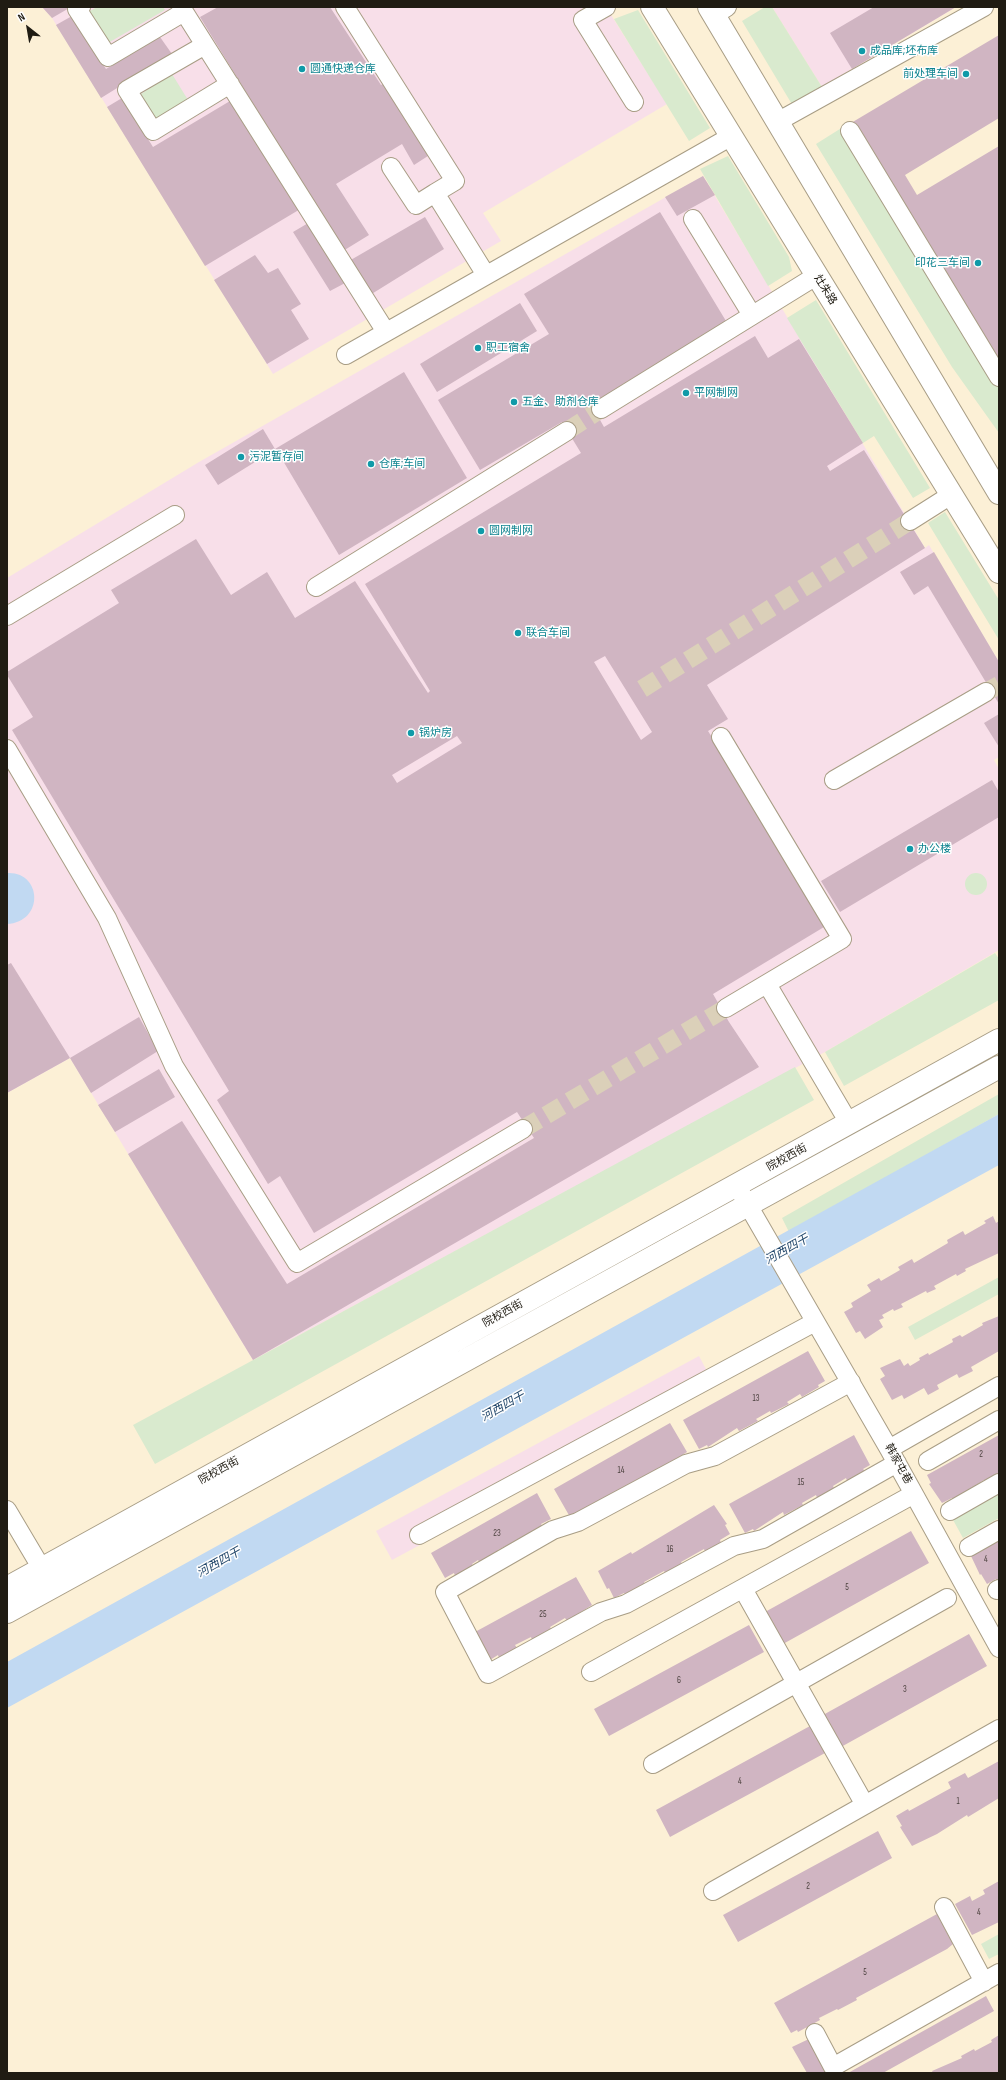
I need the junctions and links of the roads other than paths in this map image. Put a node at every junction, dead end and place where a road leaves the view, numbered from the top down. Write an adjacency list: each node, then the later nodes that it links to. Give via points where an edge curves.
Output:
1 (81, 7): 6 (street, via 77,10 108,57)
2 (345, 7): 15 (street, via 455,181)
3 (606, 7): 10 (street, via 584,20)
4 (652, 7): 13 (main road, 灶朱路)
5 (984, 7): 11 (street)
6 (182, 10): 8 (street)
7 (716, 10): 11 (main road)
8 (205, 45): 9 (street); 9 (street, via 127,90 153,131)
9 (230, 84): 20 (street)
10 (634, 102)
11 (777, 122): 25 (main road)
12 (850, 132): 22 (street)
13 (730, 136): 17 (street); 18 (main road, 灶朱路)
14 (391, 167): 15 (street, via 416,205)
15 (435, 193): 17 (street)
16 (693, 219): 19 (street)
17 (486, 275): 20 (street)
18 (816, 276): 19 (street); 26 (main road, 灶朱路)
19 (752, 316): 23 (street)
20 (386, 332): 21 (street)
21 (346, 355)
22 (999, 377)
23 (602, 410)
24 (567, 431): 30 (street)
25 (999, 493)
26 (951, 495): 28 (street); 29 (main road, 灶朱路)
27 (176, 515): 31 (street)
28 (910, 521)
29 (999, 572)
30 (316, 587)
31 (7, 616)
32 (986, 692): 35 (street)
33 (721, 737): 36 (street, via 842,939)
34 (7, 749): 41 (street, via 107,918 174,1066 297,1264)
35 (834, 780)
36 (767, 984): 37 (street); 40 (street)
37 (726, 1008)
38 (999, 1040): 40 (main road, 院校西街)
39 (999, 1067): 43 (main road, 院校西街)
40 (849, 1123): 42 (main road, 院校西街)
41 (523, 1129)
42 (737, 1185): 43 (street); 57 (main road, 院校西街)
43 (747, 1205): 44 (street, 韩家屯巷); 61 (main road, 院校西街)
44 (815, 1322): 45 (street, 韩家屯巷); 55 (street)
45 (851, 1382): 48 (street, 韩家屯巷); 48 (street, via 715,1456 686,1464 578,1522 553,1530 446,1592 488,1674 601,1612 626,1604 734,1546 763,1539)
46 (999, 1386): 48 (street)
47 (999, 1420): 49 (street)
48 (893, 1456): 51 (street, 韩家屯巷)
49 (928, 1461)
50 (999, 1483): 53 (street)
51 (914, 1494): 59 (street); 62 (street, 韩家屯巷)
52 (7, 1510): 57 (street)
53 (950, 1511)
54 (999, 1530): 56 (street)
55 (418, 1534)
56 (969, 1547)
57 (42, 1569): 58 (main road, 院校西街)
58 (7, 1588)
59 (742, 1589): 63 (street); 64 (street)
60 (947, 1598): 64 (street)
61 (7, 1612)
62 (999, 1648)
63 (591, 1672)
64 (796, 1683): 66 (street); 67 (street)
65 (999, 1729): 67 (street)
66 (653, 1764)
67 (865, 1805): 68 (street)
68 (713, 1891)
69 (944, 1907): 70 (street)
70 (992, 1978): 71 (street, via 833,2067)
71 (815, 2033)

